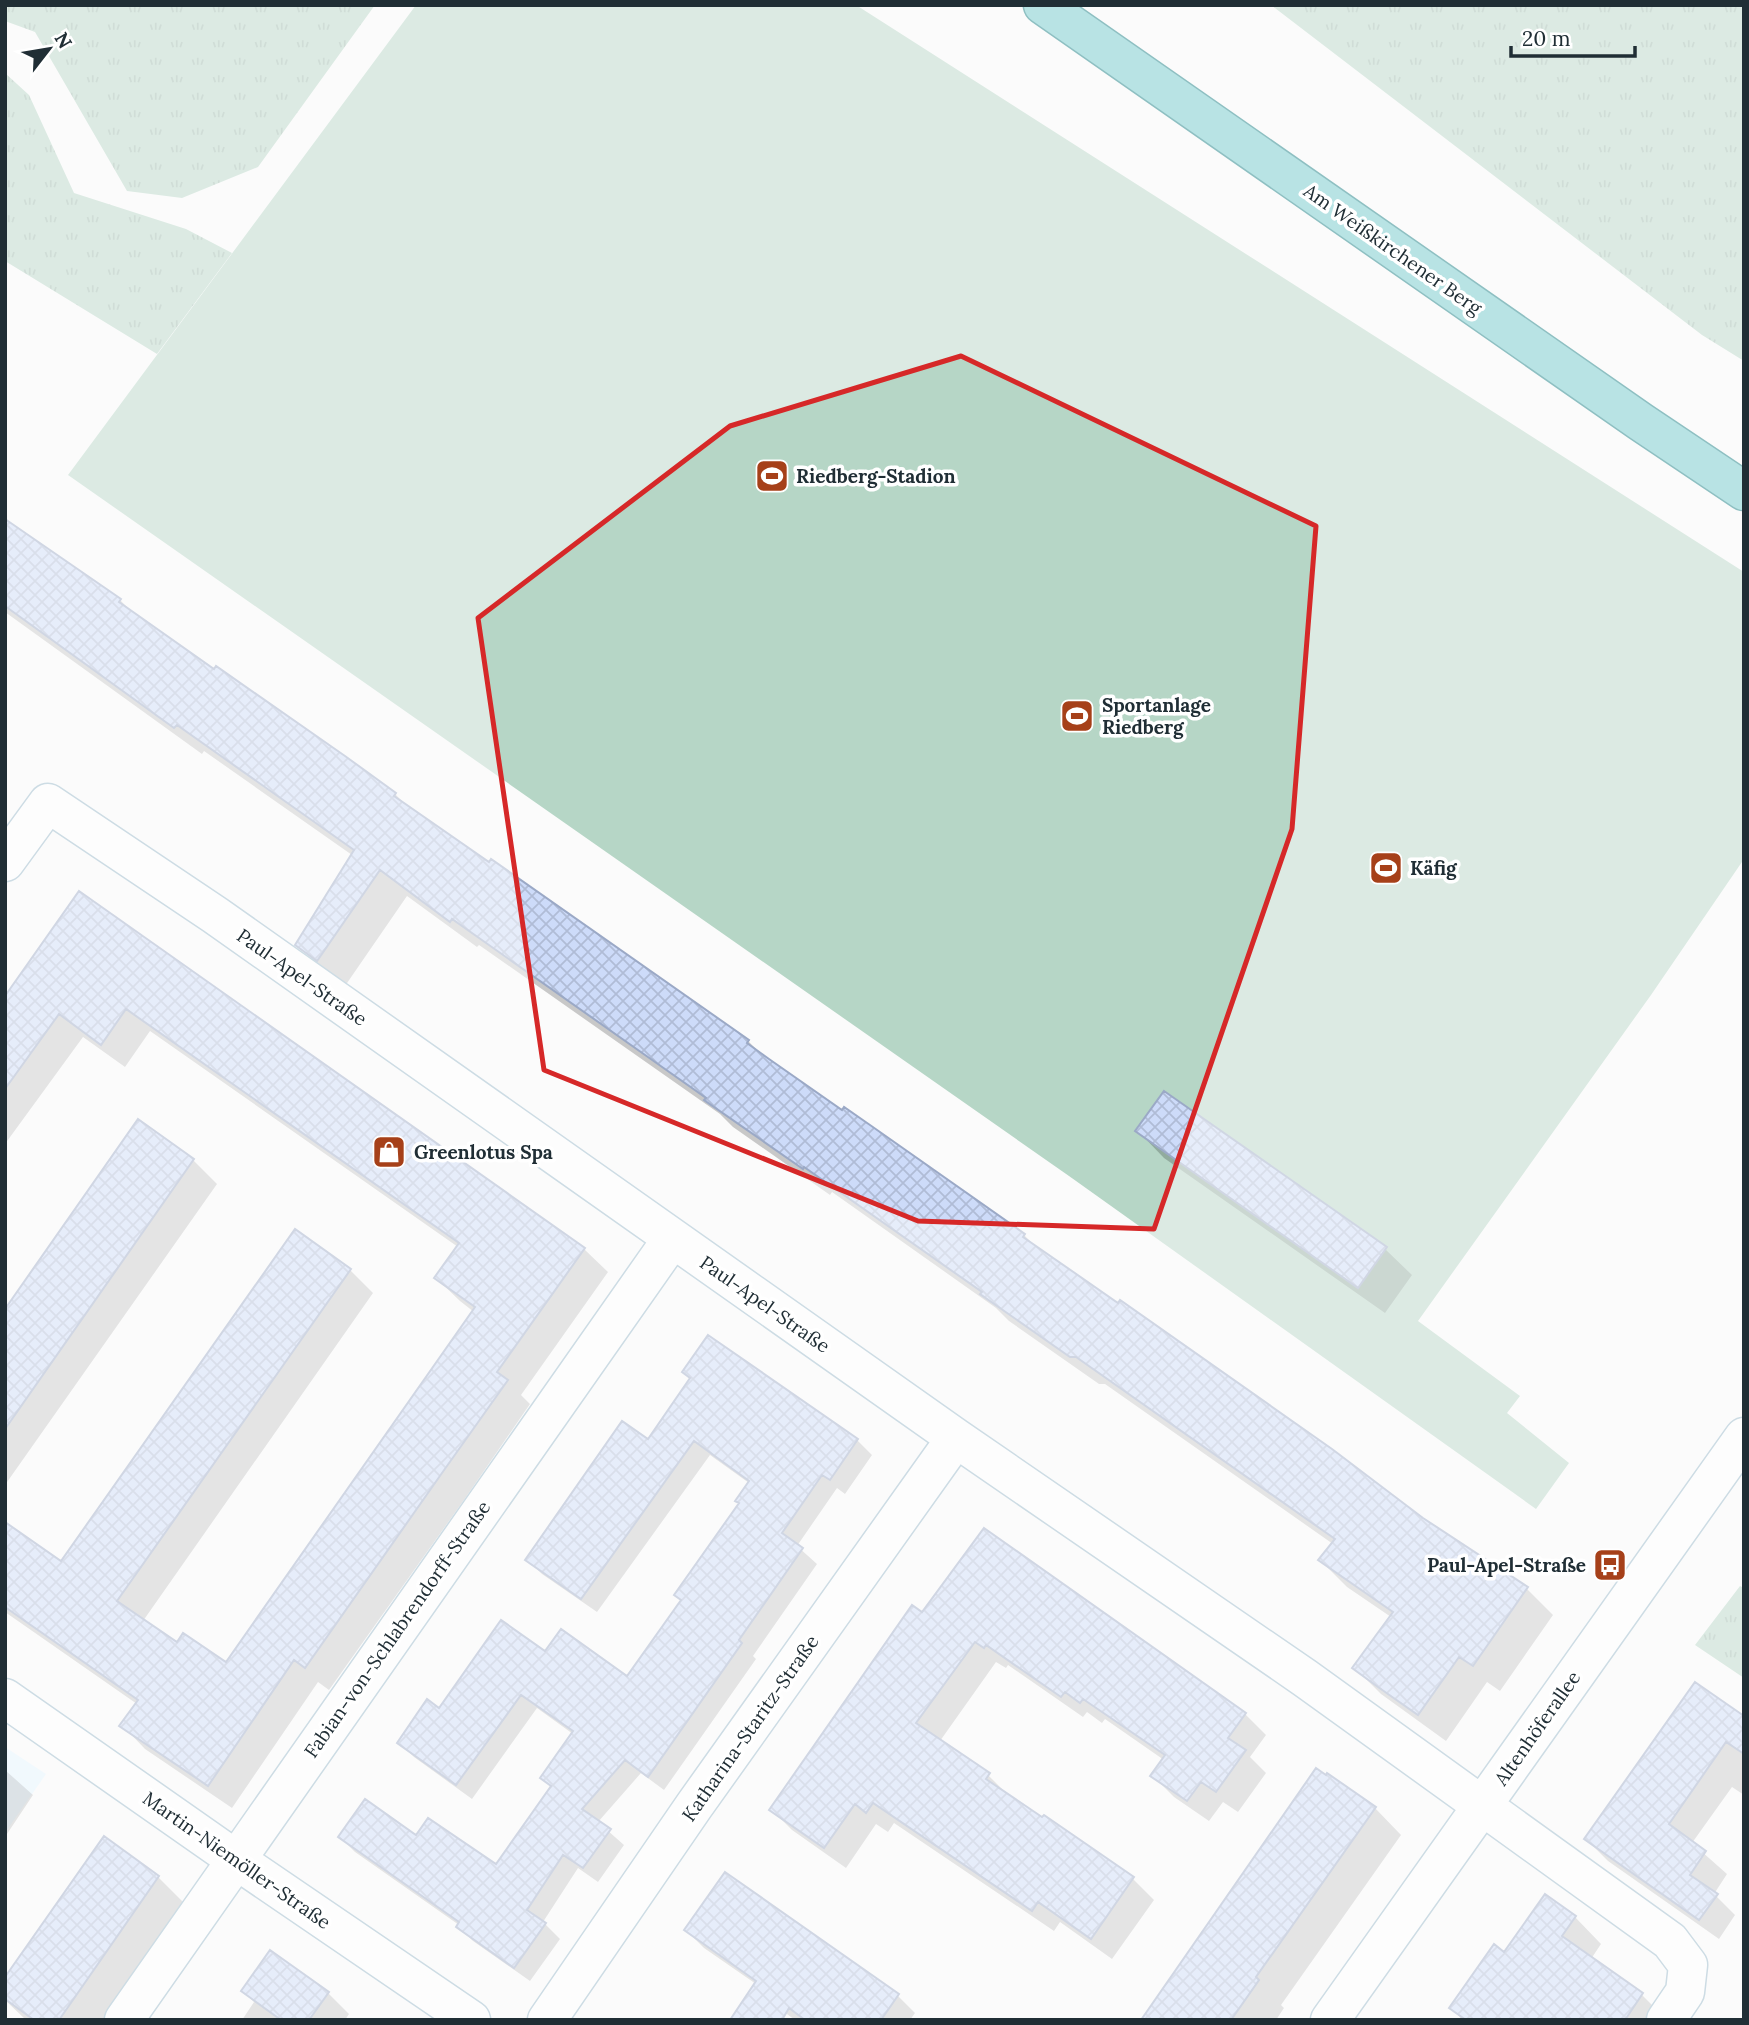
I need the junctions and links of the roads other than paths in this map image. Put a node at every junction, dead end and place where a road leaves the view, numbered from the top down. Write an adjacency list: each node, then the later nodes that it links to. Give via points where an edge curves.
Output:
1 (1043, 5): 2 (main road, Am Weißkirchener Berg)
2 (1744, 491)
3 (5, 862): 4 (street, Paul-Apel-Straße, via 48,803 507,1119)
4 (672, 1239): 6 (street, Paul-Apel-Straße); 9 (street, Fabian-von-Schlabrendorff-Straße)
5 (1744, 1437): 8 (street, Altenhöferallee)
6 (956, 1438): 8 (street, Paul-Apel-Straße, via 1305,1678); 12 (street, Katharina-Staritz-Straße)
7 (5, 1698): 9 (street, Martin-Niemöller-Straße)
8 (1481, 1807): 13 (street, Altenhöferallee); 14 (street, Paul-Apel-Straße, via 1670,1941 1688,1965 1685,1992)
9 (235, 1859): 10 (street, Fabian-von-Schlabrendorff-Straße); 11 (street, Martin-Niemöller-Straße)
10 (124, 2020)
11 (471, 2020)
12 (547, 2020)
13 (1330, 2020)
14 (1666, 2020)

